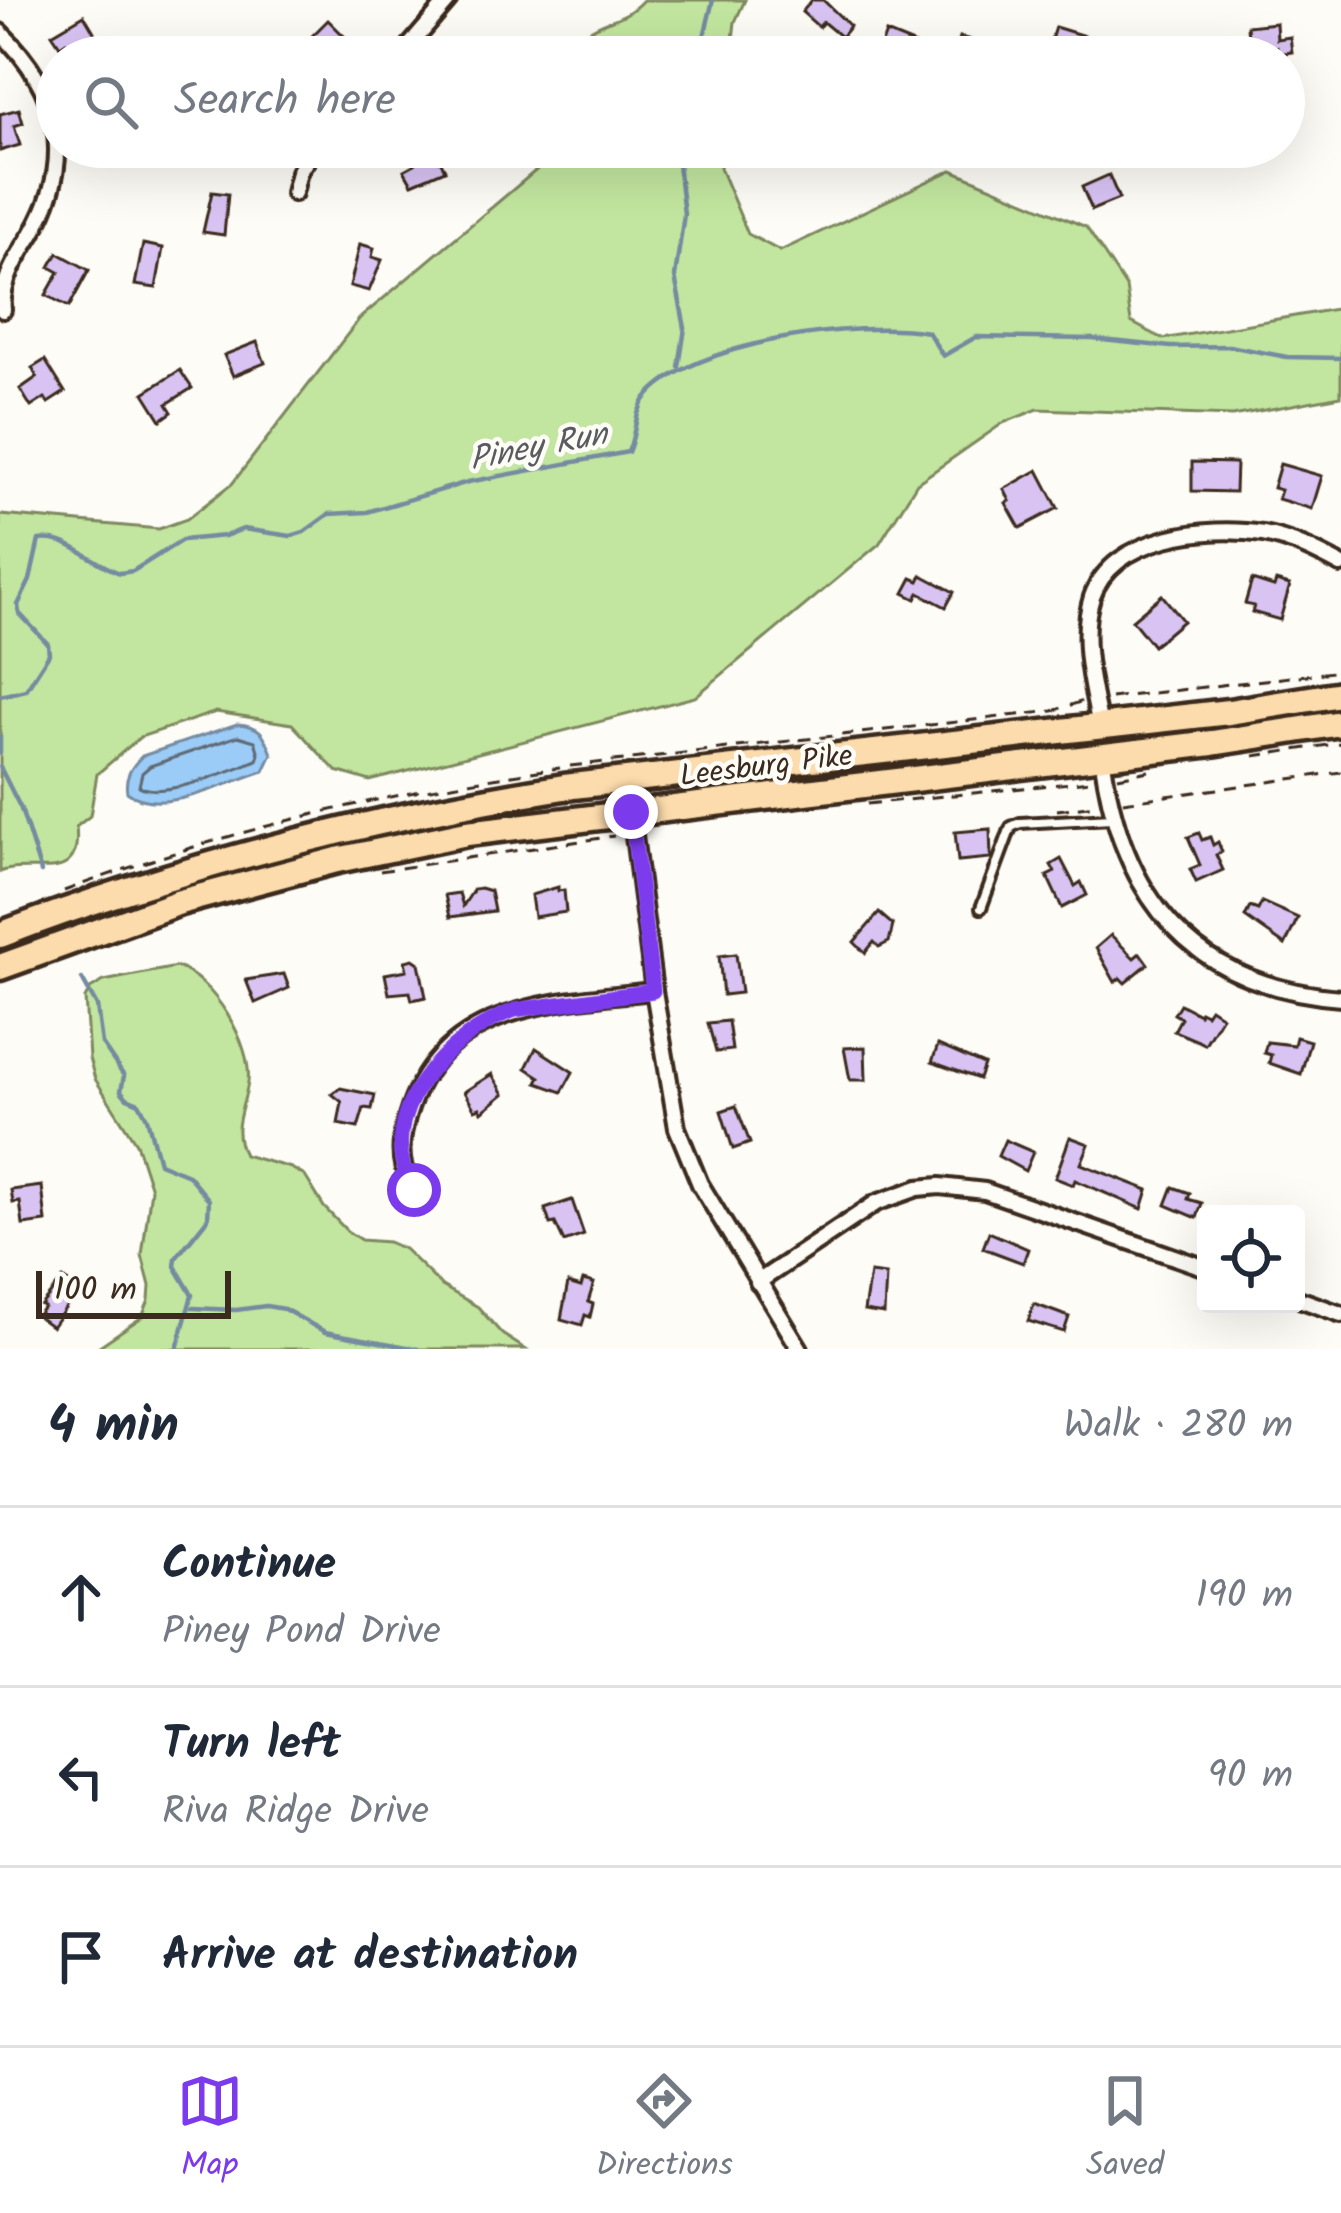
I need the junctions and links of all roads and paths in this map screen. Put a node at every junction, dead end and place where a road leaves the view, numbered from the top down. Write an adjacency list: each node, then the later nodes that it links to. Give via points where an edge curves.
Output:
1 (449, 0): 3 (street)
2 (0, 32): 4 (street)
3 (418, 36)
4 (36, 74)
5 (55, 168): 8 (street, via 41,218 4,287)
6 (302, 168): 7 (street)
7 (294, 193)
8 (3, 310)
9 (1341, 565): 12 (street, via 1262,534 1172,538 1134,551 1093,593 1087,620)
10 (1341, 670): 12 (path)
11 (1341, 694): 13 (highway, Leesburg Pike)
12 (1095, 700): 15 (street)
13 (1275, 706): 15 (highway, Leesburg Pike); 16 (highway, via 1224,724 1126,736)
14 (1341, 723): 16 (highway, Leesburg Pike)
15 (1100, 726): 24 (highway, Leesburg Pike, via 457,803 171,874)
16 (1102, 755): 19 (street); 20 (highway, Leesburg Pike)
17 (1341, 772): 19 (path)
18 (1047, 811): 19 (path)
19 (1110, 811): 23 (lane, via 1011,827); 27 (street, via 1135,875 1188,939 1257,981)
20 (631, 812): 25 (highway, Leesburg Pike, via 337,860 180,902); 26 (street)
21 (614, 836): 22 (path)
22 (363, 874)
23 (981, 908)
24 (0, 935)
25 (0, 967)
26 (653, 991): 28 (street, via 515,1010 454,1043 415,1096 401,1140 403,1167); 30 (street, via 687,1156)
27 (1341, 998)
28 (425, 1201)
29 (1197, 1265): 30 (street, via 985,1191 940,1186 876,1203)
30 (758, 1282): 33 (street)
31 (1305, 1301): 32 (street)
32 (1341, 1314)
33 (800, 1349)

